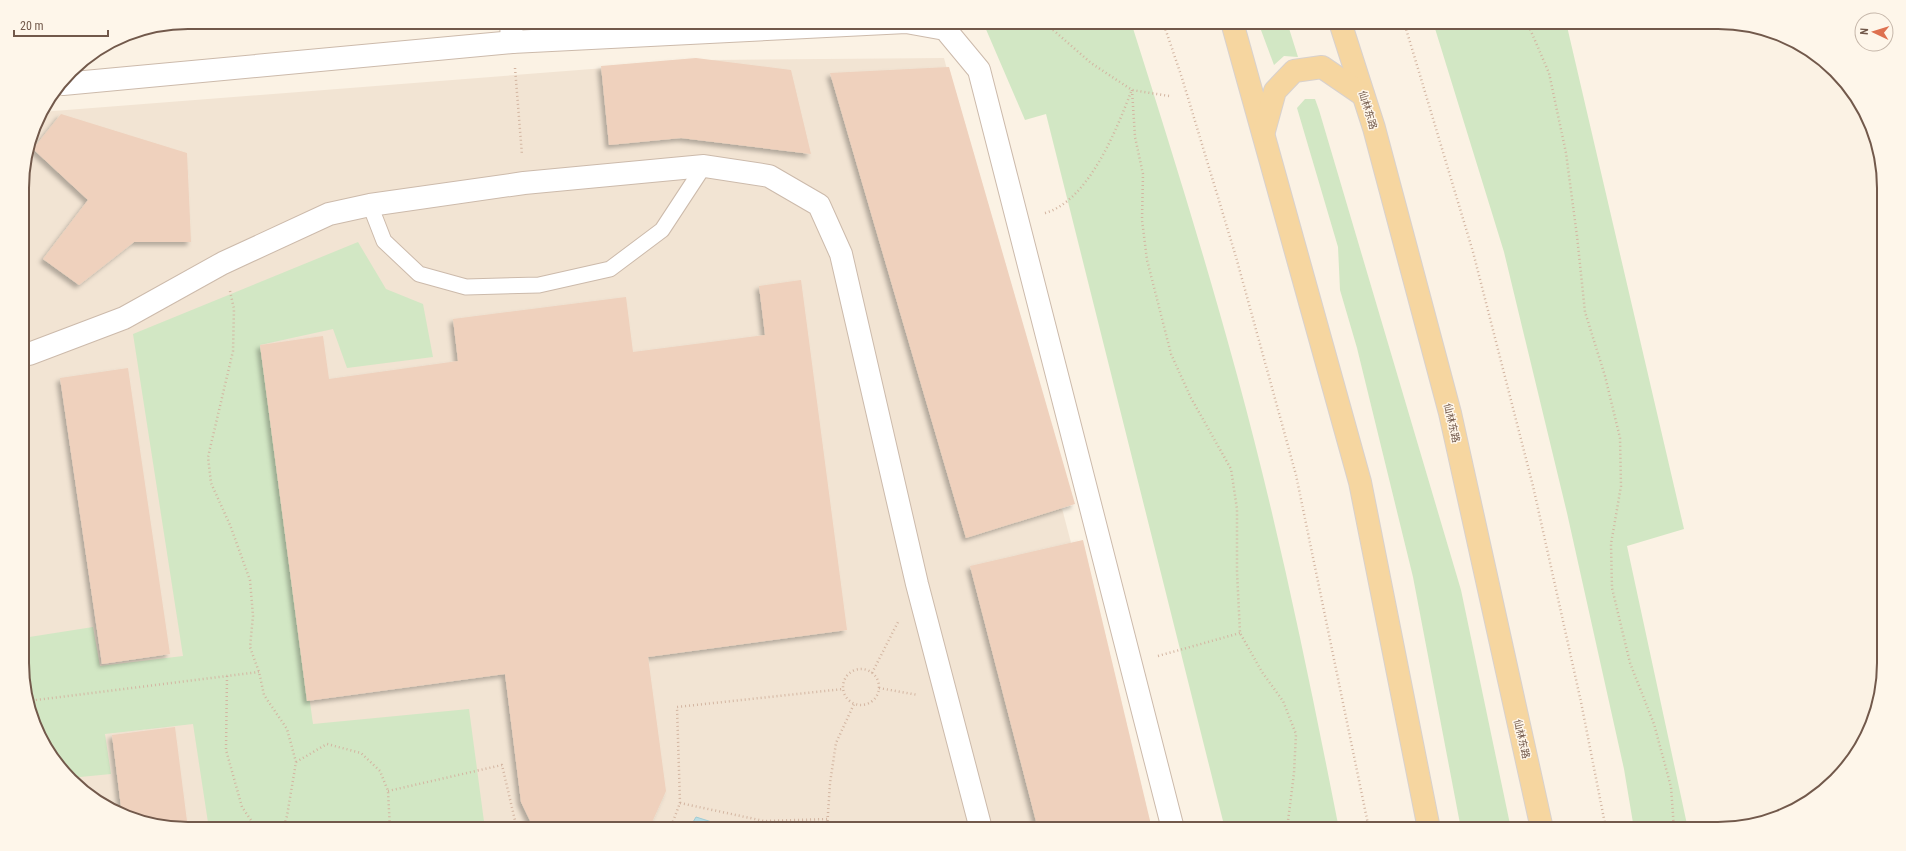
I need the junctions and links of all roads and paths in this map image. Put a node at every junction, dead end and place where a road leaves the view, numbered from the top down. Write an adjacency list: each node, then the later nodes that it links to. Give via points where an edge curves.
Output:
1 (630, 29): 9 (street)
2 (940, 29): 18 (street, via 945,30 978,70)
3 (1052, 29): 11 (path, via 1091,63)
4 (1165, 29): 45 (path, via 1236,257 1296,475)
5 (1234, 29): 14 (main road)
6 (1342, 29): 12 (main road, 仙林东路)
7 (1406, 29): 48 (path, via 1473,252 1533,486)
8 (1530, 29): 49 (path, via 1549,73 1566,154 1585,312 1605,376 1620,438 1621,486 1611,544 1612,588 1630,663 1654,724 1669,780)
9 (511, 32): 10 (street); 16 (path)
10 (68, 83)
11 (1132, 90): 13 (path); 18 (path, via 1115,134 1082,187 1054,210); 22 (path, via 1135,137 1143,174 1142,220 1147,260 1171,354 1231,469 1237,509)
12 (1363, 95): 14 (main road, via 1322,68 1294,71 1275,91); 47 (main road, 仙林东路, via 1450,413)
13 (1169, 96)
14 (1264, 132): 46 (main road, via 1360,482)
15 (704, 166): 16 (street); 17 (lane, via 662,230 610,269 539,285 466,287 419,274 384,241); 21 (street, via 769,176 819,205 841,254)
16 (524, 184): 17 (street)
17 (370, 205): 19 (street, via 329,214)
18 (1017, 220): 23 (street)
19 (223, 264): 20 (street, via 124,318); 24 (path, via 234,309 233,352 208,457 211,483 250,580 253,616 250,647)
20 (29, 353)
21 (917, 584): 25 (path); 31 (street)
22 (1240, 633): 23 (path); 44 (path, via 1262,672 1283,701 1296,734)
23 (1130, 664): 43 (street)
24 (259, 672): 26 (path); 32 (path, via 264,696 287,729)
25 (872, 673): 27 (path); 28 (path, via 861,669 850,672 845,677)
26 (227, 676): 29 (path); 36 (path, via 226,750 242,807)
27 (879, 688): 30 (path, via 870,703); 31 (path, via 916,695)
28 (843, 689): 30 (path, via 846,698); 34 (path, via 677,707)
29 (33, 700)
30 (854, 704): 35 (path, via 836,743)
31 (949, 708): 42 (street)
32 (296, 762): 33 (path, via 327,744 360,753 380,771); 37 (path)
33 (388, 791): 38 (path); 39 (path, via 502,765)
34 (680, 803): 35 (path, via 764,821); 40 (path)
35 (827, 819): 41 (path)
36 (252, 822)
37 (285, 822)
38 (390, 822)
39 (514, 822)
40 (673, 822)
41 (827, 822)
42 (978, 822)
43 (1171, 822)
44 (1288, 822)
45 (1368, 822)
46 (1429, 822)
47 (1540, 822)
48 (1605, 822)
49 (1673, 822)

